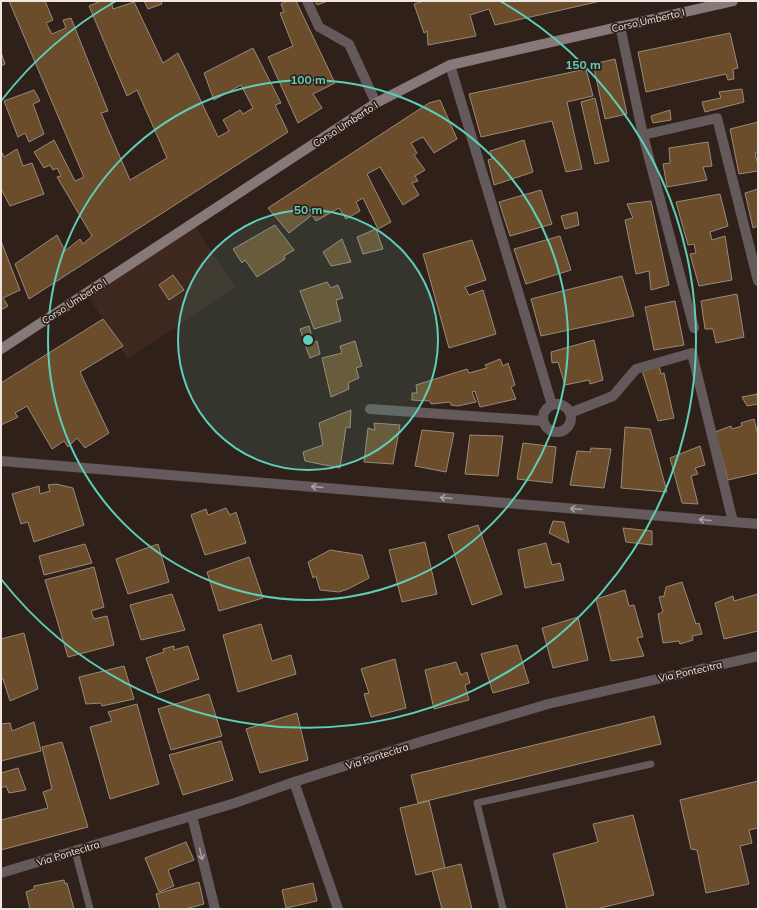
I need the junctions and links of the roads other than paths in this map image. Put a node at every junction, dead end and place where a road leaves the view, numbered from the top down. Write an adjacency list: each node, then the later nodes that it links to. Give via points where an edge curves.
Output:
1 (307, 1): 5 (street, via 319,27 349,44)
2 (733, 1): 3 (street, Corso Umberto I)
3 (620, 26): 4 (street, Corso Umberto I); 6 (street)
4 (450, 65): 5 (street, Corso Umberto I); 10 (street)
5 (376, 103): 9 (street, Corso Umberto I)
6 (643, 135): 7 (street, via 717,118); 8 (street)
7 (758, 281)
8 (694, 328)
9 (1, 349)
10 (552, 405): 12 (street, via 564,406); 13 (street, via 544,413)
11 (370, 409): 13 (street)
12 (570, 413): 13 (street, via 570,422 560,431 552,431); 15 (street, via 613,396 636,369 692,353)
13 (543, 421)
14 (1, 461): 15 (street, one-way to 14)
15 (733, 522): 16 (street)
16 (758, 524)
17 (758, 656): 19 (street, Via Pontecitra, via 548,704)
18 (651, 764): 26 (lane, via 477,803)
19 (294, 782): 20 (street, Via Pontecitra); 25 (street)
20 (192, 816): 21 (street, Via Pontecitra); 24 (street, one-way to 24)
21 (75, 851): 22 (street, Via Pontecitra); 23 (lane)
22 (1, 873)
23 (90, 909)
24 (215, 909)
25 (338, 909)
26 (503, 909)

